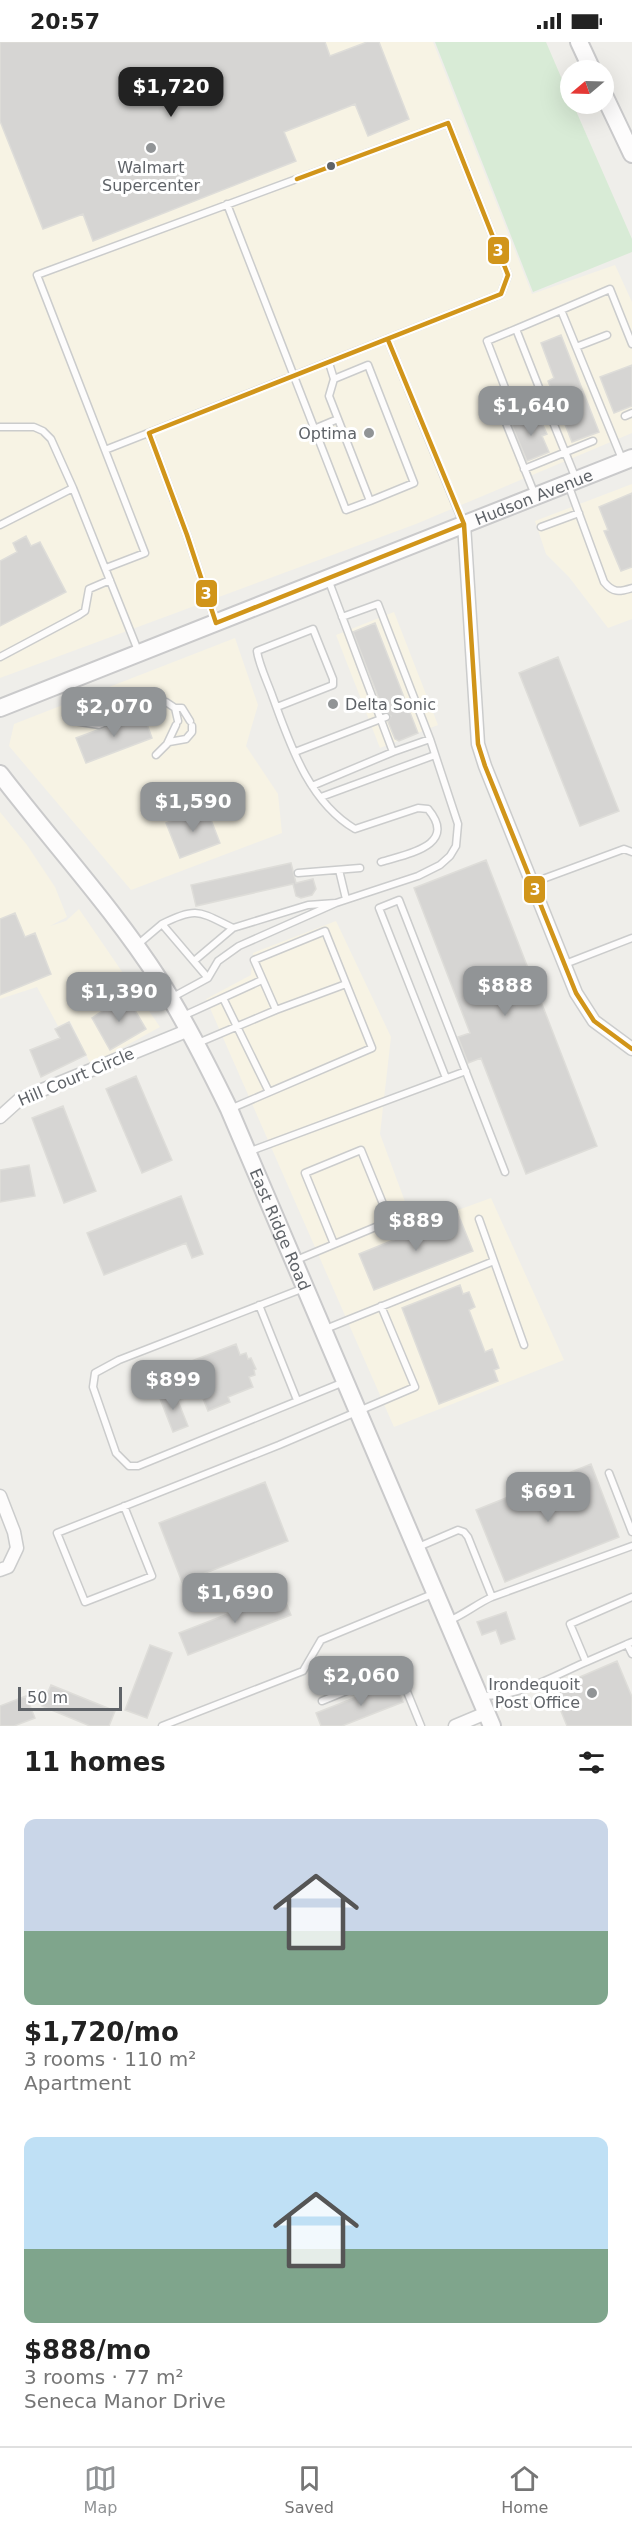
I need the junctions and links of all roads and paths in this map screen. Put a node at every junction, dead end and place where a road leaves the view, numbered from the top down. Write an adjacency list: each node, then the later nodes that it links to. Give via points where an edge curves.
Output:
1 (579, 42): 2 (main road)
2 (587, 60)
3 (613, 114): 4 (main road)
4 (632, 154)
5 (227, 204): 9 (lane, via 448,123 508,275 501,294); 13 (lane); 22 (lane, via 37,275)
6 (561, 310): 7 (lane); 10 (lane, via 610,290); 11 (lane)
7 (516, 329): 15 (lane); 16 (lane, via 487,341)
8 (607, 335): 11 (lane)
9 (388, 340): 12 (lane); 31 (lane)
10 (632, 344)
11 (576, 347): 24 (lane)
12 (329, 363): 13 (lane); 14 (lane)
13 (294, 377): 19 (lane); 20 (lane)
14 (334, 379): 17 (lane, via 330,396); 29 (lane, via 368,365 414,483)
15 (542, 395): 16 (lane); 23 (lane)
16 (512, 406): 25 (lane, via 504,418)
17 (338, 419): 19 (lane); 29 (lane)
18 (0, 427): 27 (lane, via 34,427 43,431 51,439)
19 (314, 429): 29 (lane, via 346,510)
20 (149, 433): 22 (lane); 39 (lane)
21 (593, 441): 23 (lane)
22 (105, 450): 34 (lane, via 145,553)
23 (564, 452): 25 (lane); 26 (lane)
24 (628, 460): 26 (main road, Hudson Avenue)
25 (524, 468): 28 (lane)
26 (572, 482): 28 (main road, Hudson Avenue); 30 (lane)
27 (73, 488): 32 (lane); 34 (lane)
28 (535, 496): 31 (main road, Hudson Avenue)
29 (370, 501)
30 (579, 513): 33 (lane); 37 (lane, via 604,582 610,590 619,592)
31 (464, 524): 35 (main road, Hudson Avenue); 71 (street, via 478,744)
32 (0, 525)
33 (541, 527)
34 (106, 568): 36 (lane)
35 (327, 578): 38 (lane); 39 (main road, Hudson Avenue)
36 (110, 580): 42 (lane); 44 (lane, via 89,589 85,611)
37 (632, 588)
38 (342, 617): 40 (lane, via 378,604); 55 (lane)
39 (216, 623): 42 (main road, Hudson Avenue)
40 (390, 635): 41 (lane); 43 (lane)
41 (381, 639)
42 (140, 653): 52 (main road, Hudson Avenue)
43 (397, 653): 45 (lane); 46 (lane)
44 (0, 657)
45 (388, 657)
46 (404, 674): 47 (lane); 48 (lane)
47 (396, 677)
48 (411, 691): 49 (lane); 50 (lane)
49 (403, 694)
50 (417, 706): 54 (lane); 57 (lane)
51 (276, 707): 51 (lane, via 257,651 313,629 333,685); 59 (lane)
52 (0, 708)
53 (175, 708): 56 (lane, via 166,702 156,702 99,724); 58 (lane, via 177,723); 58 (lane, via 188,714 192,732 186,739)
54 (409, 709)
55 (383, 718): 59 (lane); 60 (lane)
56 (74, 721)
57 (430, 739): 60 (lane); 62 (lane)
58 (169, 742): 61 (lane)
59 (295, 752): 64 (lane)
60 (393, 752): 64 (lane)
61 (156, 755)
62 (435, 755): 65 (lane); 72 (lane, via 458,824 459,836 450,856 417,876)
63 (0, 774): 77 (main road, East Ridge Road)
64 (312, 786): 65 (lane)
65 (321, 797): 67 (lane, via 338,819 355,829 418,808 428,809 438,827 436,839 429,846)
66 (632, 852): 71 (lane, via 624,849)
67 (381, 862)
68 (360, 868): 69 (lane)
69 (339, 870): 70 (lane); 72 (lane)
70 (298, 873)
71 (532, 883): 79 (street)
72 (346, 899): 73 (lane)
73 (336, 903): 75 (lane, via 308,905); 80 (lane, via 239,946 218,960)
74 (162, 924): 75 (lane, via 190,912); 77 (lane); 78 (lane)
75 (233, 928): 78 (lane)
76 (632, 938): 79 (lane)
77 (136, 946): 84 (main road, East Ridge Road)
78 (194, 961): 80 (lane)
79 (564, 964): 88 (street, via 587,1012)
80 (208, 978): 84 (lane)
81 (262, 980): 82 (lane, via 254,960 325,931); 83 (lane); 85 (lane)
82 (346, 984): 85 (lane); 91 (lane, via 372,1048)
83 (223, 998): 86 (lane); 87 (lane)
84 (171, 999): 87 (main road, East Ridge Road)
85 (276, 1010): 86 (lane)
86 (237, 1026): 87 (lane); 91 (lane)
87 (189, 1030): 92 (main road, East Ridge Road); 93 (street, Hill Court Circle, via 20,1099)
88 (632, 1049)
89 (466, 1071): 90 (lane); 90 (lane, via 399,900 380,908); 95 (lane)
90 (446, 1078): 94 (lane)
91 (268, 1092): 92 (lane)
92 (230, 1109): 94 (main road, East Ridge Road)
93 (0, 1117)
94 (247, 1152): 98 (main road, East Ridge Road)
95 (505, 1172)
96 (479, 1219): 99 (lane)
97 (334, 1244): 97 (lane, via 390,1221 361,1150 305,1173); 98 (lane)
98 (293, 1261): 100 (main road, East Ridge Road)
99 (494, 1261): 102 (lane); 104 (lane)
100 (305, 1288): 101 (lane); 103 (main road, East Ridge Road)
101 (259, 1305): 106 (lane); 106 (lane, via 95,1373 93,1388 116,1453 129,1466 138,1466)
102 (381, 1306): 103 (lane); 107 (lane, via 415,1387)
103 (323, 1330): 105 (main road, East Ridge Road)
104 (524, 1345)
105 (345, 1382): 106 (lane); 107 (main road, East Ridge Road)
106 (297, 1400)
107 (358, 1412): 110 (lane); 113 (main road, East Ridge Road)
108 (609, 1473): 111 (lane)
109 (0, 1496): 114 (street, via 17,1548 8,1567)
110 (124, 1506): 110 (lane, via 57,1533 85,1602 152,1576)
111 (632, 1532)
112 (632, 1546): 116 (lane)
113 (416, 1548): 115 (main road, East Ridge Road); 116 (lane, via 458,1530 464,1532)
114 (0, 1570)
115 (435, 1593): 118 (main road, East Ridge Road); 125 (lane, via 321,1640 303,1671)
116 (492, 1597): 118 (lane)
117 (632, 1597): 121 (lane, via 570,1624)
118 (447, 1622): 122 (main road, East Ridge Road)
119 (630, 1642): 120 (lane); 121 (lane)
120 (632, 1654)
121 (586, 1662): 122 (lane, via 519,1692)
122 (479, 1696): 124 (main road, East Ridge Road)
123 (322, 1701): 126 (lane, via 399,1672)
124 (489, 1720): 127 (street)
125 (162, 1726)
126 (421, 1726)
127 (455, 1726)

